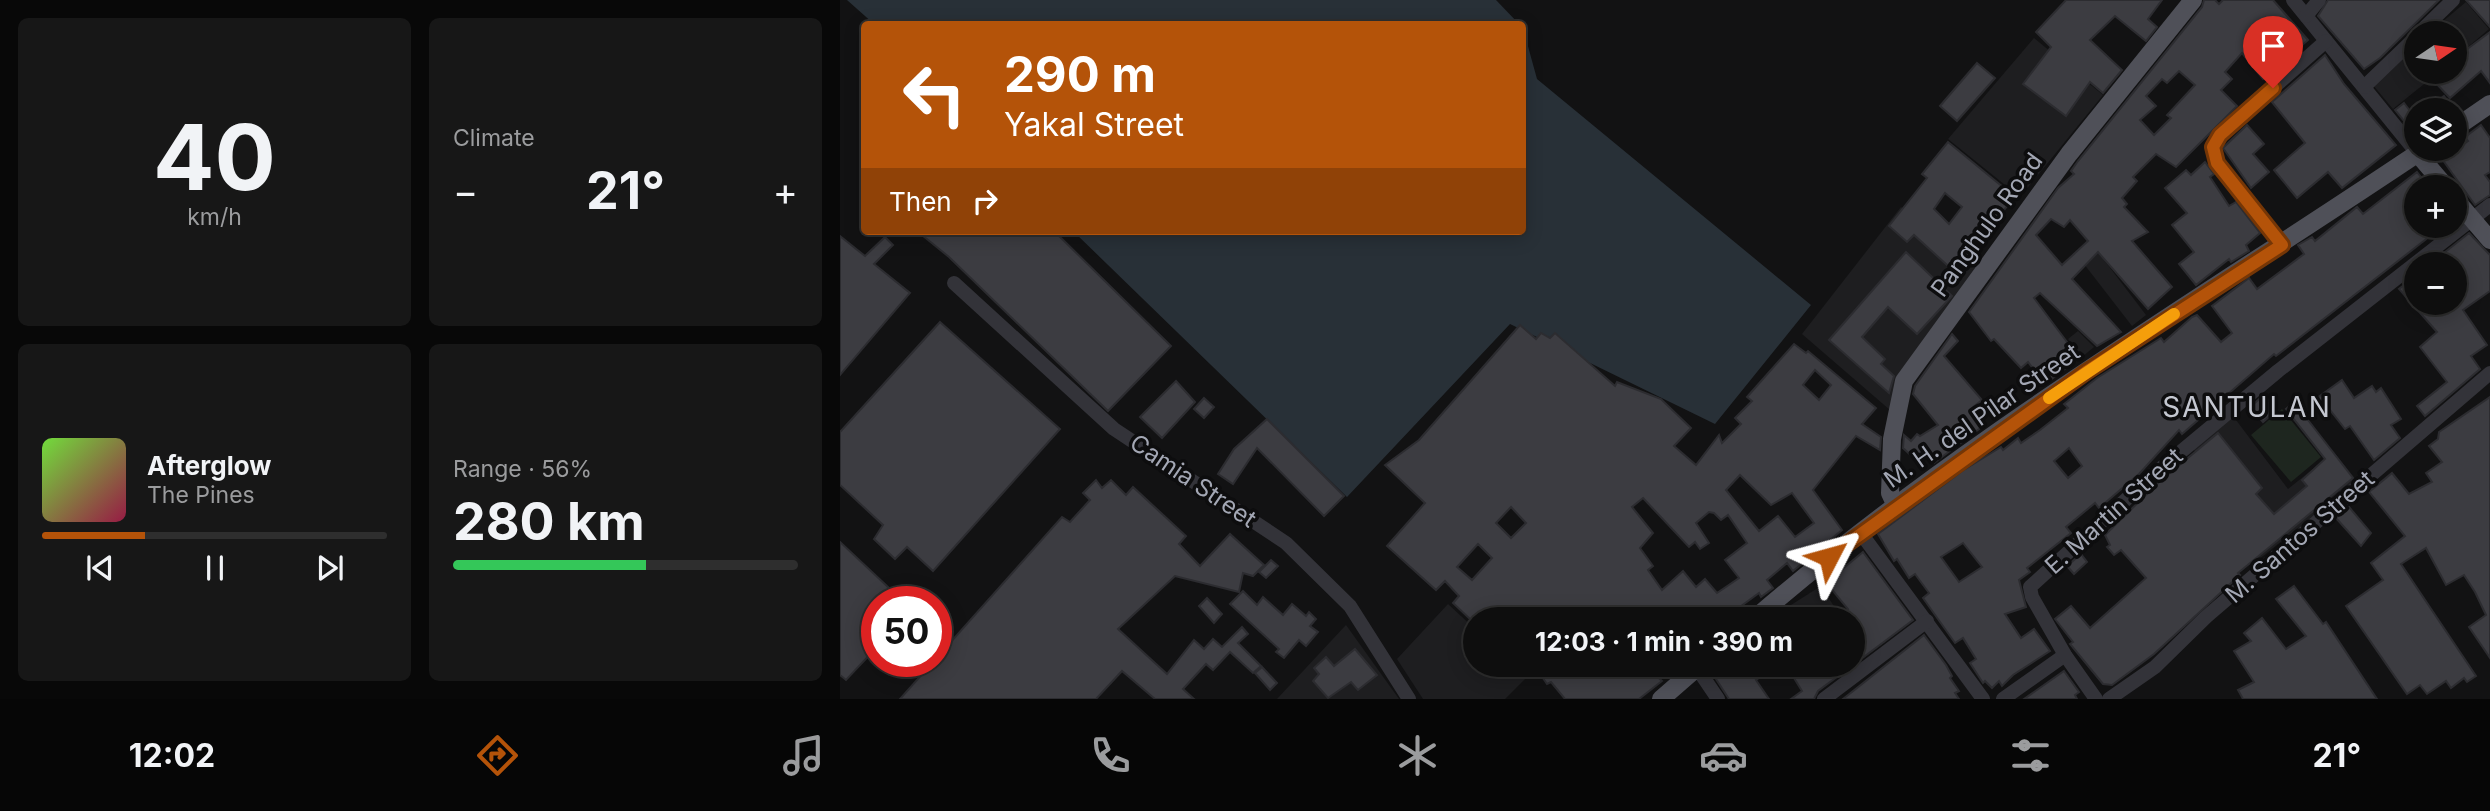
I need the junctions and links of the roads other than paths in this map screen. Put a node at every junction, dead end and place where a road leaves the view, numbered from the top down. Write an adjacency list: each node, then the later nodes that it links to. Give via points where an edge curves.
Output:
1 (2193, 0): 21 (main road, Panghulo Road, via 2069,154 1904,381 1892,439 1890,493)
2 (2293, 0): 5 (street)
3 (2319, 0): 5 (street)
4 (2453, 0): 6 (street)
5 (2306, 16): 7 (street)
6 (2432, 21)
7 (2326, 41): 9 (street); 18 (street, via 2220,135 2213,147 2217,163)
8 (2404, 48): 9 (street)
9 (2364, 87): 12 (street)
10 (2490, 104): 11 (main road)
11 (2467, 120)
12 (2404, 132)
13 (2406, 161): 18 (main road, M. H. del Pilar Street)
14 (2490, 205): 16 (street, E. Martin Street)
15 (2467, 213): 16 (main road)
16 (2471, 218): 17 (main road); 25 (street, E. Martin Street, via 2153,475 2030,587)
17 (2490, 240)
18 (2282, 245): 21 (main road, M. H. del Pilar Street, via 2086,372)
19 (954, 283): 29 (street, Camia Street, via 1114,429 1286,542 1350,606)
20 (2490, 373): 28 (street, M. Santos Street, via 2206,617 2155,667)
21 (1896, 506): 22 (main road, M. H. del Pilar Street)
22 (1860, 533): 23 (main road, M. H. del Pilar Street); 24 (street)
23 (1769, 607)
24 (1927, 621): 32 (street); 33 (street)
25 (2065, 655): 34 (street); 35 (street)
26 (1686, 677): 30 (main road)
27 (1704, 677): 31 (street)
28 (2113, 698)
29 (1409, 699)
30 (1661, 699)
31 (1718, 699)
32 (1824, 699)
33 (1983, 699)
34 (2003, 699)
35 (2096, 699)

